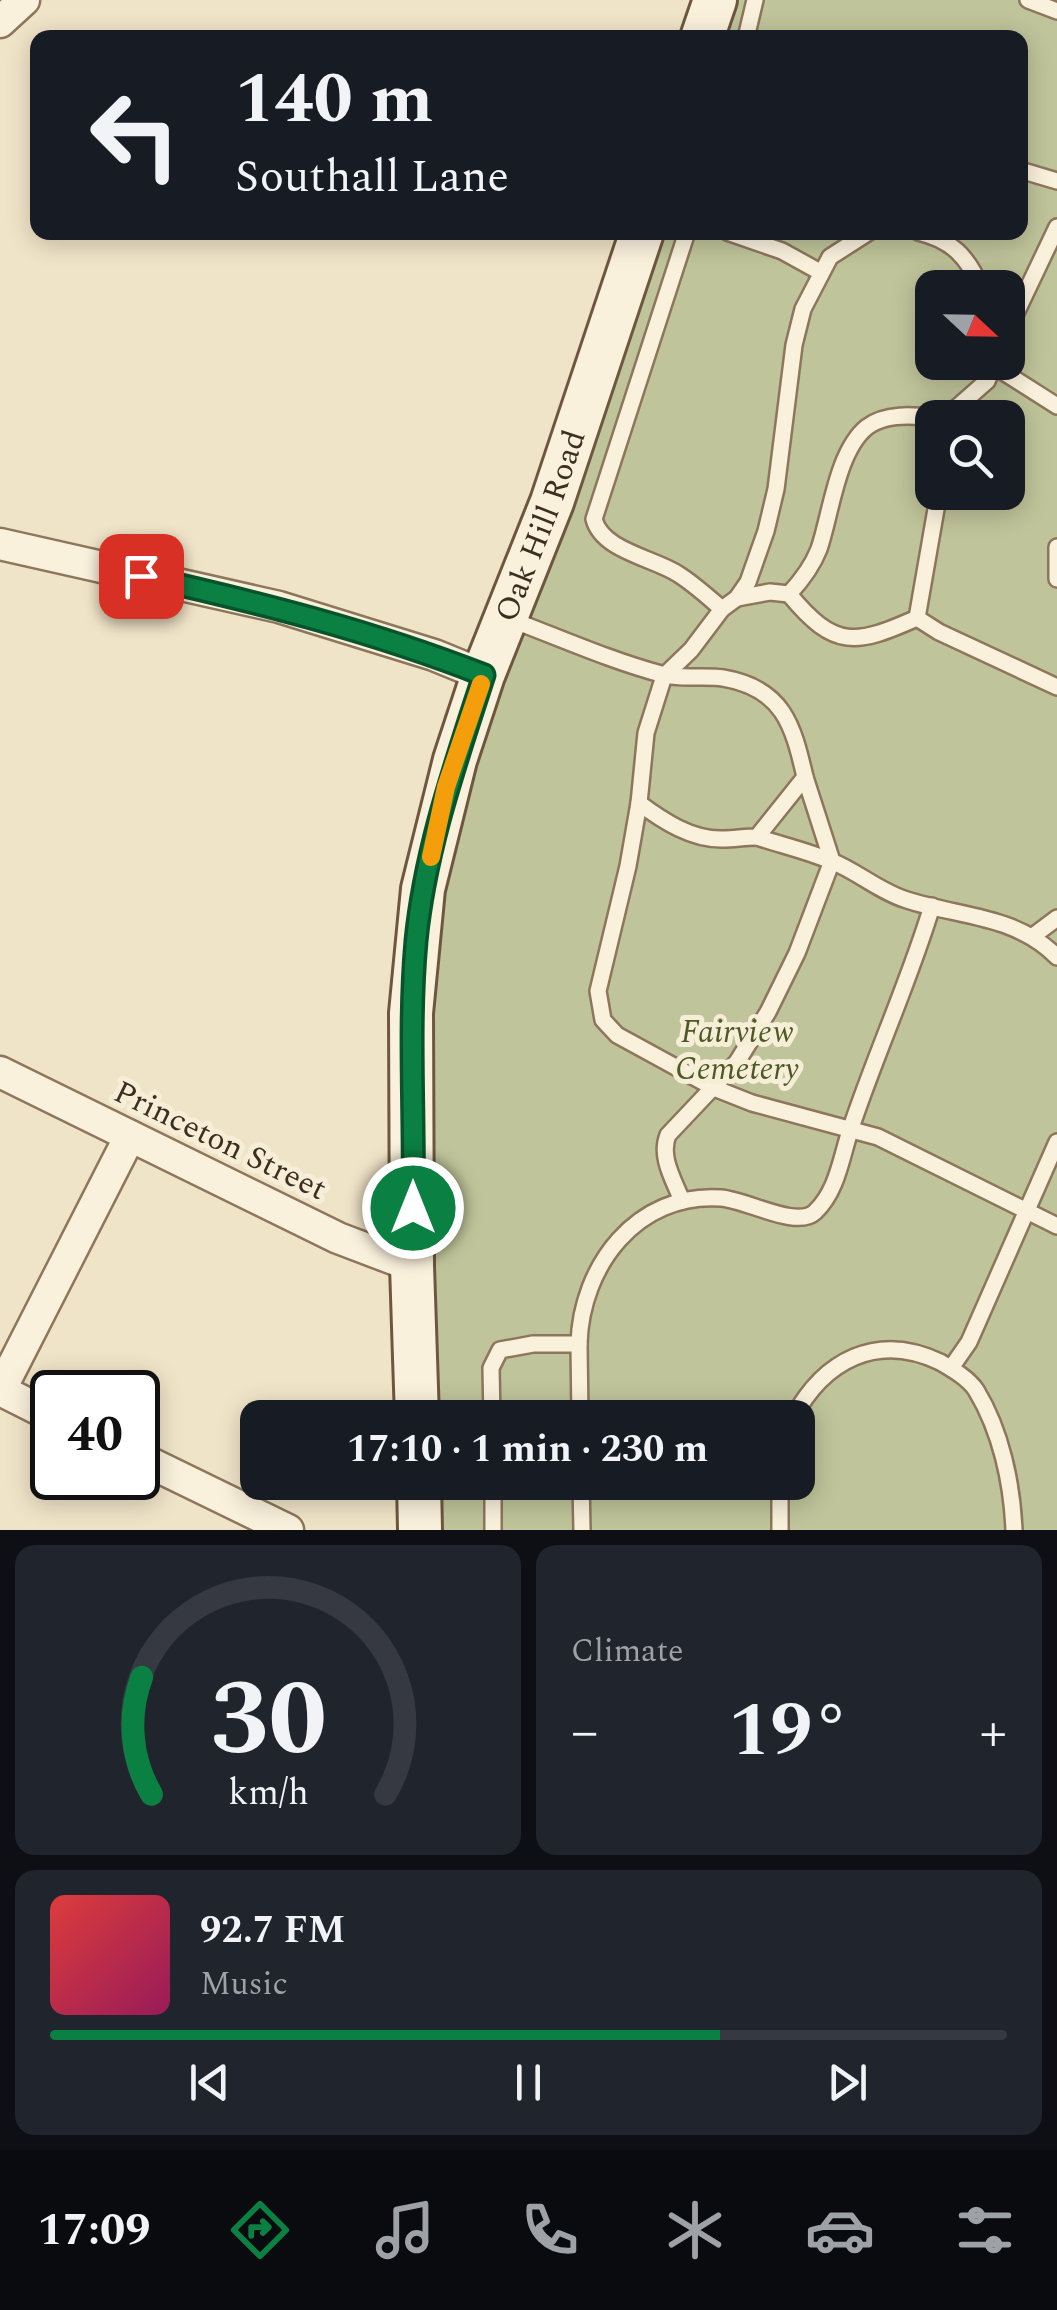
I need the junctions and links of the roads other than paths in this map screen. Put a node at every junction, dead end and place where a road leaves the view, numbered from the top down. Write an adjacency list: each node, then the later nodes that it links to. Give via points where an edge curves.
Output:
1 (24, 0): 6 (street)
2 (714, 0): 7 (street)
3 (755, 0): 8 (lane)
4 (1028, 0): 5 (lane)
5 (1057, 11)
6 (0, 22)
7 (705, 30)
8 (748, 30)
9 (1028, 172): 10 (lane)
10 (1057, 181)
11 (1057, 226): 19 (lane)
12 (639, 240): 32 (street, Oak Hill Road)
13 (684, 240): 31 (lane, via 594,519 613,543 674,571)
14 (750, 240): 18 (lane)
15 (857, 240): 18 (lane)
16 (940, 240): 17 (lane, via 963,253)
17 (972, 270)
18 (820, 272): 30 (lane, via 794,345 766,531)
19 (1025, 294)
20 (984, 380): 22 (lane)
21 (1018, 380): 23 (lane)
22 (966, 400)
23 (1057, 406)
24 (915, 418): 29 (lane, via 884,418 857,438 845,457 818,551)
25 (937, 510): 33 (lane)
26 (0, 544): 34 (street, via 279,607)
27 (1057, 547): 28 (lane)
28 (1057, 579)
29 (789, 594): 30 (lane); 33 (lane, via 806,614 846,637 873,638)
30 (738, 598): 31 (lane)
31 (722, 609): 35 (lane)
32 (507, 618): 34 (street, Oak Hill Road); 35 (lane)
33 (917, 618): 36 (lane)
34 (484, 675): 53 (street, Oak Hill Road, via 446,787 416,938 410,1013)
35 (664, 676): 37 (lane, via 722,678 766,695 789,718); 38 (lane, via 646,732)
36 (1057, 686)
37 (805, 776): 39 (lane); 40 (lane)
38 (639, 803): 39 (lane, via 699,836); 46 (lane, via 598,991 603,1020)
39 (756, 837): 40 (lane)
40 (832, 861): 41 (lane, via 904,900); 46 (lane, via 779,992)
41 (932, 906): 43 (lane); 47 (lane)
42 (1057, 918): 43 (lane)
43 (1033, 936): 44 (lane)
44 (1057, 957)
45 (0, 1072): 48 (street, Princeton Street)
46 (714, 1088): 47 (lane); 50 (lane, via 665,1144)
47 (850, 1130): 50 (lane, via 829,1193 805,1218 743,1200); 51 (lane)
48 (130, 1136): 53 (street, Princeton Street, via 338,1238); 56 (street)
49 (1057, 1142): 51 (lane)
50 (682, 1201): 54 (lane, via 642,1218 613,1243 580,1317)
51 (1027, 1212): 52 (lane); 55 (lane, via 970,1342)
52 (1057, 1226)
53 (412, 1266): 57 (street, Oak Hill Road)
54 (579, 1344): 58 (lane, via 500,1350 490,1368); 59 (lane)
55 (951, 1368): 60 (lane, via 923,1354 865,1353 820,1378); 72 (lane, via 974,1387 993,1424)
56 (0, 1390): 61 (street)
57 (416, 1400)
58 (491, 1400)
59 (580, 1400)
60 (802, 1400)
61 (30, 1405)
62 (160, 1468): 67 (street)
63 (419, 1500): 68 (street)
64 (493, 1500): 69 (lane)
65 (581, 1500): 70 (lane)
66 (780, 1500): 71 (lane)
67 (288, 1530)
68 (420, 1530)
69 (493, 1530)
70 (582, 1530)
71 (780, 1530)
72 (1014, 1530)

